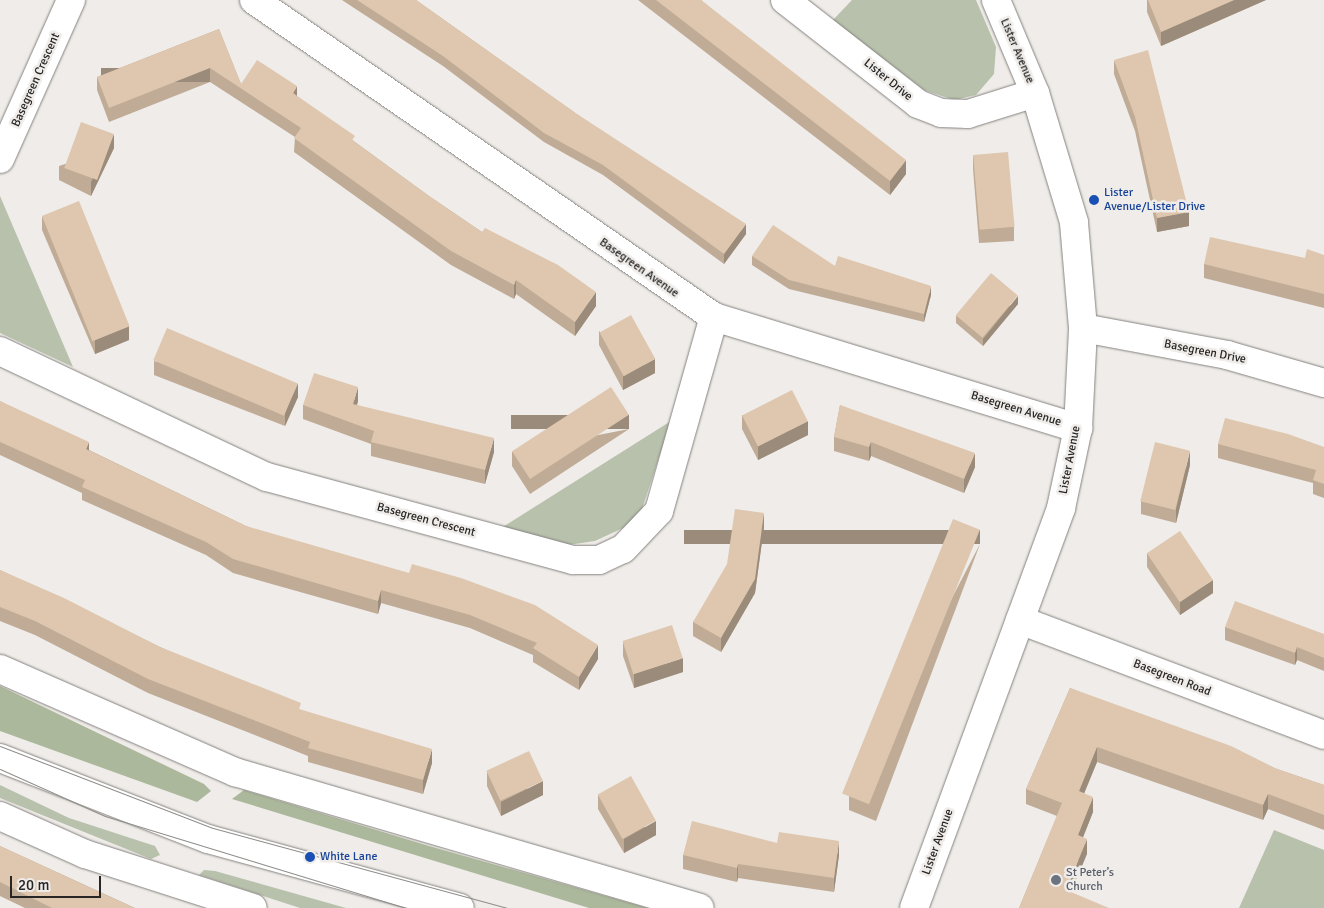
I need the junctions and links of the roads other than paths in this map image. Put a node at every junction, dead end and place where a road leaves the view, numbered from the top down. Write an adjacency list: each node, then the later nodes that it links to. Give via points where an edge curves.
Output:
1 (71, 0): 6 (street, Basegreen Crescent)
2 (254, 0): 7 (street, Basegreen Avenue)
3 (785, 0): 5 (street, Lister Drive, via 918,104 941,113 968,114)
4 (999, 1): 5 (street, Lister Avenue)
5 (1035, 92): 8 (street, Lister Avenue, via 1074,222)
6 (0, 159)
7 (714, 317): 9 (street, Basegreen Crescent, via 659,511 624,549 599,560 573,560 267,477); 11 (street, Basegreen Avenue)
8 (1083, 328): 10 (street, Basegreen Drive, via 1227,356); 11 (street, Lister Avenue)
9 (0, 351)
10 (1324, 382)
11 (1078, 428): 12 (street, Lister Avenue, via 1060,508)
12 (1020, 620): 14 (street, Basegreen Road); 20 (street, Lister Avenue)
13 (0, 669): 19 (street, via 235,772)
14 (1324, 735)
15 (0, 758): 18 (street, via 208,839)
16 (0, 816): 17 (street, via 85,854)
17 (254, 908)
18 (460, 908)
19 (699, 908)
20 (914, 908)

